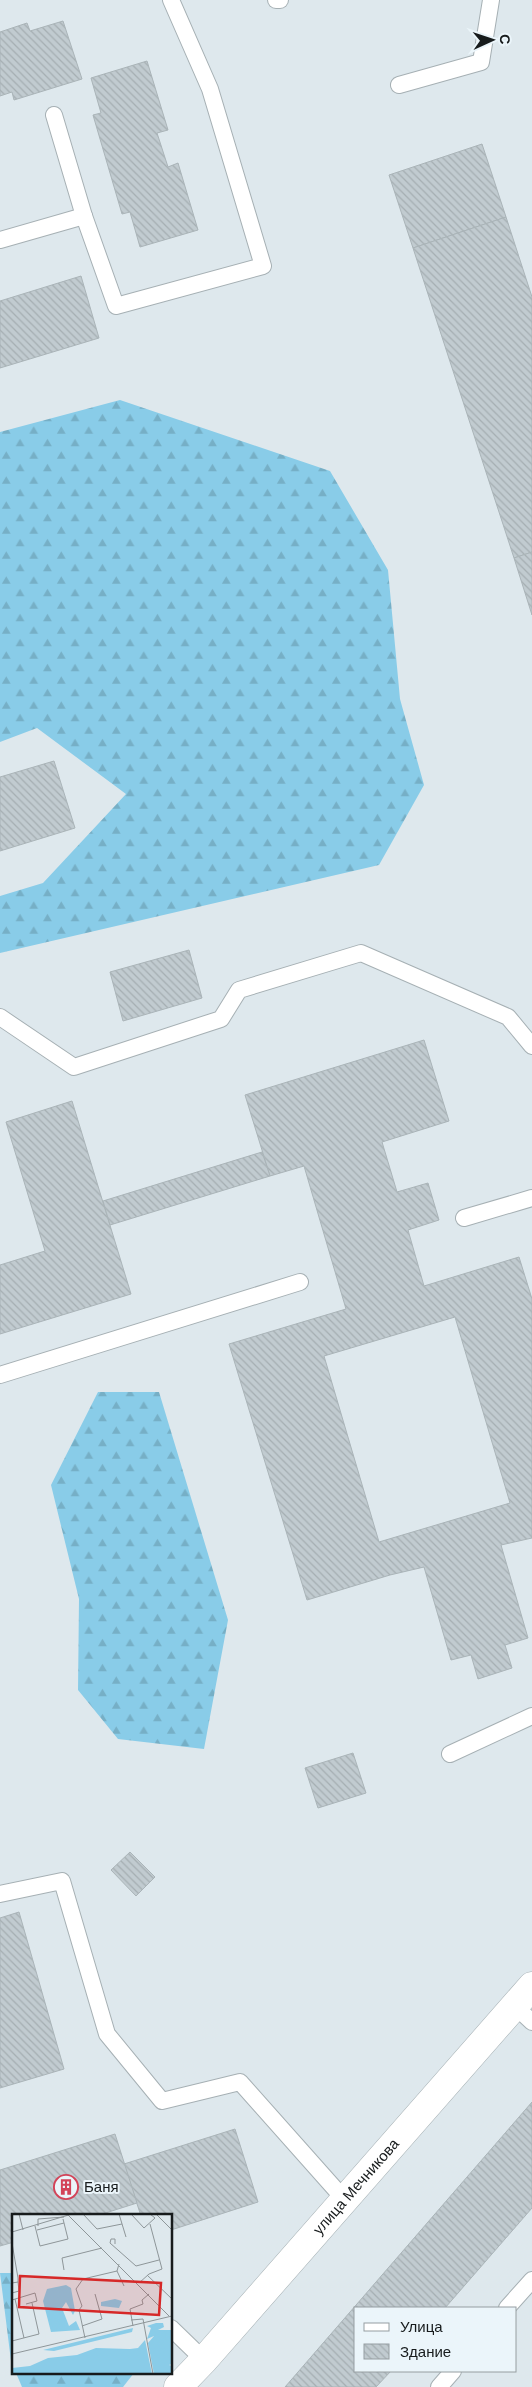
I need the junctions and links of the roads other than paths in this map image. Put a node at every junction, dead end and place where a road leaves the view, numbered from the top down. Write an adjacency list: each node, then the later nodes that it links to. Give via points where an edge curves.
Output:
1 (171, 0): 7 (lane, via 210,89 264,266 116,306)
2 (276, 0): 3 (lane)
3 (280, 0)
4 (491, 0): 5 (lane, via 480,62)
5 (399, 85)
6 (54, 115): 7 (lane)
7 (84, 216): 8 (lane)
8 (0, 240)
9 (0, 1017): 10 (lane, via 74,1067 221,1019 239,990 361,953 508,1017)
10 (532, 1046)
11 (532, 1198): 12 (lane)
12 (464, 1218)
13 (300, 1282): 14 (lane)
14 (0, 1375)
15 (532, 1716): 16 (lane)
16 (450, 1754)
17 (0, 1894): 19 (lane, via 62,1881 107,2034 162,2101 240,2082)
18 (526, 2005): 19 (street, улица Мечникова)
19 (344, 2199): 23 (street, улица Мечникова)
20 (532, 2280): 21 (lane)
21 (508, 2307)
22 (172, 2329): 23 (lane)
23 (204, 2360): 25 (street, улица Мечникова)
24 (452, 2372): 26 (lane)
25 (178, 2387)
26 (439, 2387)

